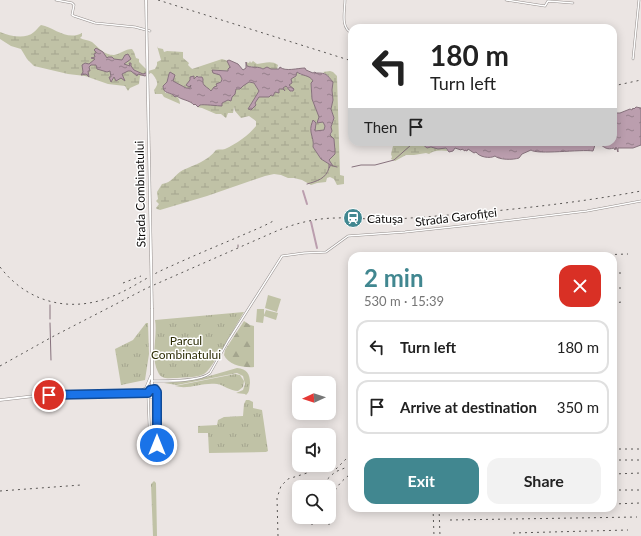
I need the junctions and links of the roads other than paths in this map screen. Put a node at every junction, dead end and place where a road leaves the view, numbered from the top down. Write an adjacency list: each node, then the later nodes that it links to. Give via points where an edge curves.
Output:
1 (56, 0): 7 (street, via 72,3 74,16 95,23)
2 (146, 0): 11 (street, Strada Combinatului, bridge)
3 (345, 0): 8 (street, via 344,26)
4 (506, 0): 6 (street, via 543,6 548,1)
5 (639, 0): 9 (street)
6 (573, 3)
7 (150, 31)
8 (348, 31)
9 (633, 59)
10 (641, 201): 12 (street, Strada Garofiței, via 587,211 348,236 326,252 282,256 210,373 200,378)
11 (152, 375): 12 (street, Strada Combinatului); 14 (street, via 144,390)
12 (152, 381): 13 (street, Strada Combinatului)
13 (152, 388): 15 (street); 16 (street)
14 (131, 394): 15 (street); 17 (street, via 35,396)
15 (148, 394): 16 (street, via 152,397); 18 (street)
16 (157, 395): 19 (street)
17 (0, 400)
18 (150, 431): 19 (street); 20 (street)
19 (157, 431): 21 (street)
20 (150, 445)
21 (157, 445)

